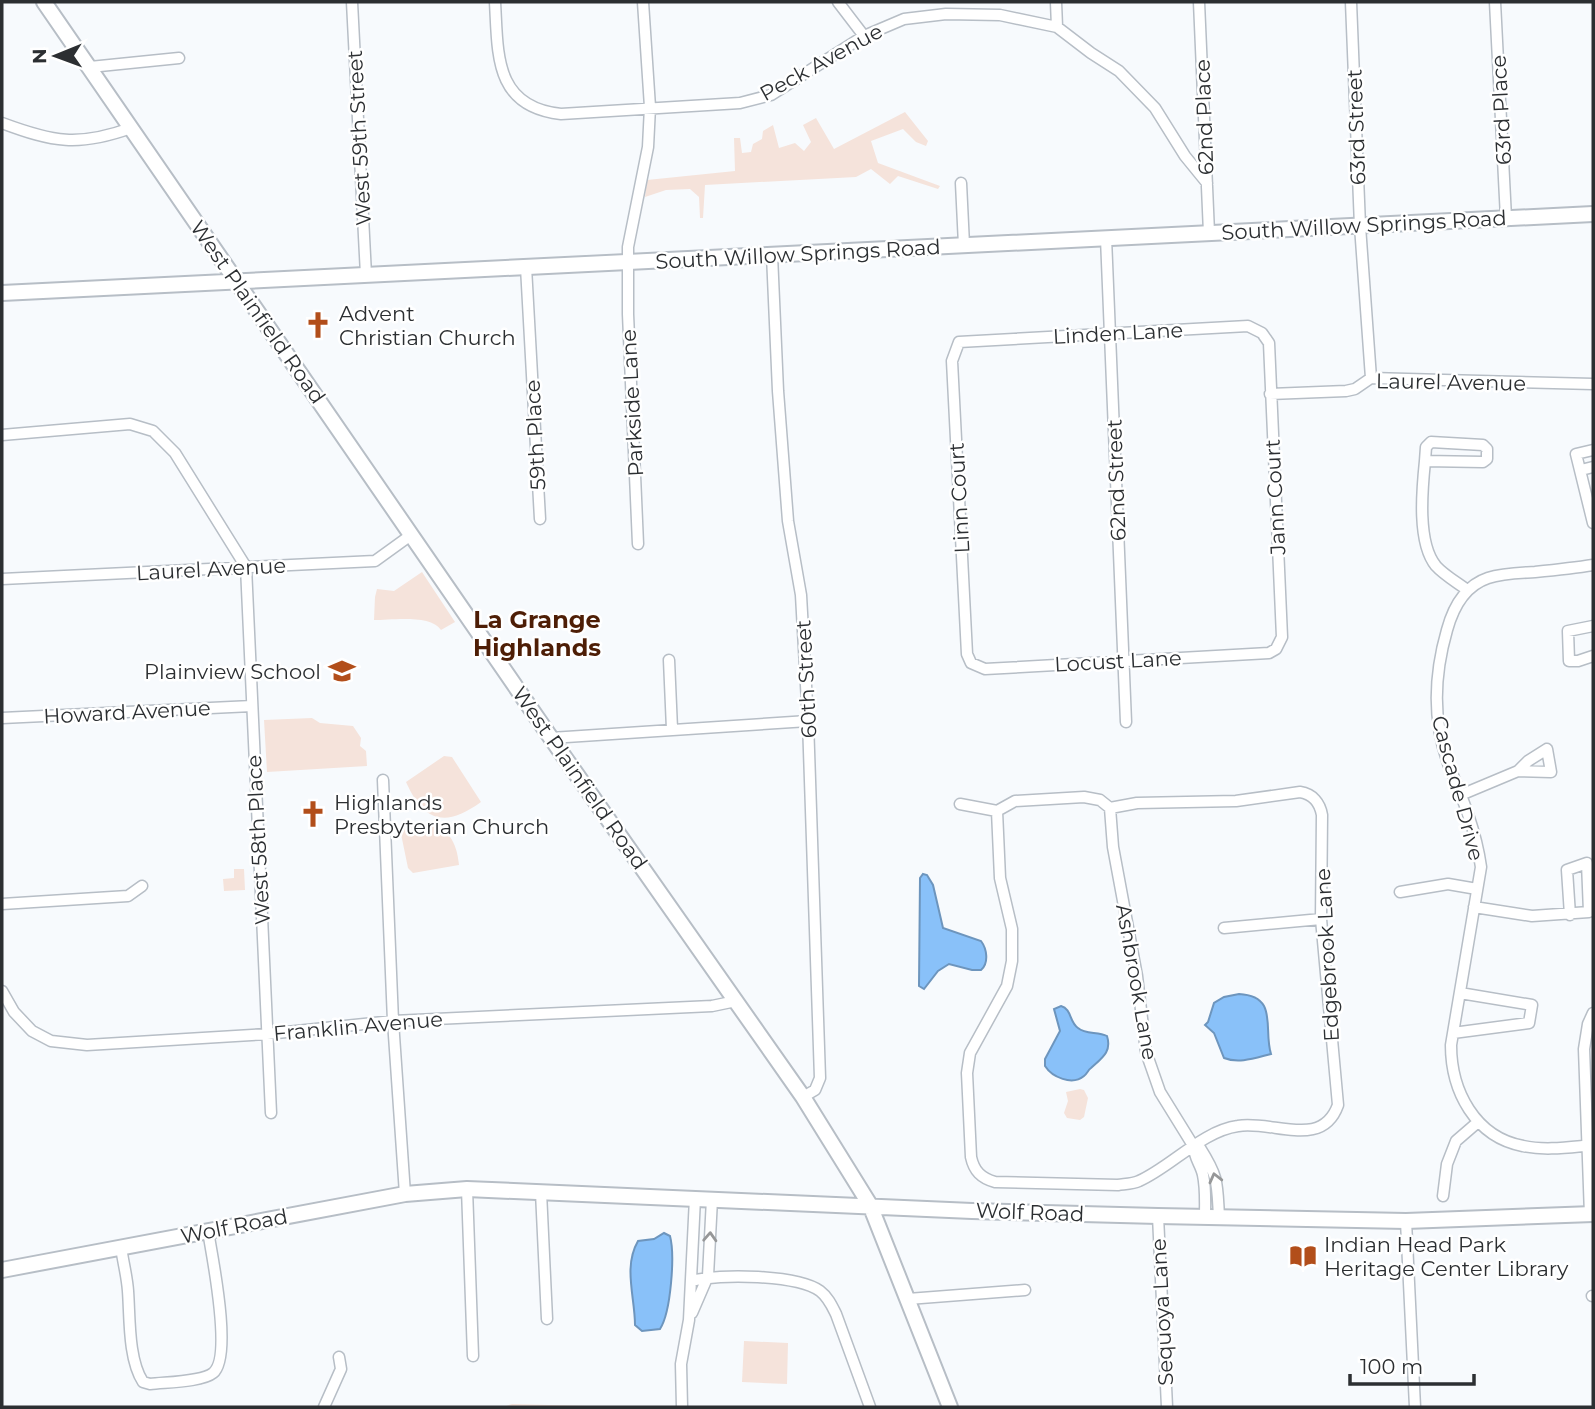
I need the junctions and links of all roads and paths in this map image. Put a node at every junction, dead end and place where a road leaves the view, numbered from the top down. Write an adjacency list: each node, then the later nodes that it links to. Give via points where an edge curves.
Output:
1 (44, 2): 13 (main road, West Plainfield Road)
2 (352, 2): 28 (street, West 59th Street)
3 (495, 2): 14 (street, Peck Avenue, via 504,78 522,100 545,111)
4 (643, 2): 14 (street)
5 (838, 2): 11 (street)
6 (1056, 2): 10 (street)
7 (1199, 2): 18 (street, 62nd Place)
8 (1351, 2): 21 (street, 63rd Street)
9 (1495, 2): 20 (street, 63rd Place)
10 (1057, 27): 11 (street, Peck Avenue, via 1000,15 946,14 904,19); 18 (street, Peck Avenue, via 1119,71 1155,107)
11 (864, 36): 14 (street, Peck Avenue, via 771,95 740,103)
12 (179, 58): 13 (street)
13 (89, 67): 16 (main road, West Plainfield Road)
14 (650, 107): 26 (street, via 648,147)
15 (2, 124): 16 (street, via 58,141 107,137)
16 (131, 128): 29 (main road, West Plainfield Road)
17 (961, 183): 24 (street)
18 (1206, 183): 22 (street, 62nd Place)
19 (1593, 214): 20 (main road, South Willow Springs Road)
20 (1506, 218): 21 (main road, South Willow Springs Road)
21 (1360, 226): 22 (main road, South Willow Springs Road); 34 (street, 63rd Street)
22 (1209, 233): 23 (main road, South Willow Springs Road)
23 (1106, 238): 24 (main road, South Willow Springs Road); 31 (street, 62nd Street)
24 (964, 245): 25 (main road, South Willow Springs Road)
25 (772, 255): 26 (main road, South Willow Springs Road); 58 (street, 60th Street, via 788,522 802,595)
26 (628, 262): 27 (main road, South Willow Springs Road); 45 (street, Parkside Lane)
27 (526, 267): 28 (main road, South Willow Springs Road); 42 (street, 59th Place)
28 (366, 275): 29 (main road, South Willow Springs Road)
29 (236, 282): 30 (main road, South Willow Springs Road); 44 (main road, West Plainfield Road)
30 (2, 293)
31 (1110, 333): 32 (street, Linden Lane); 33 (street, Linden Lane, via 1248,326 1262,332); 55 (street, 62nd Street)
32 (959, 342): 52 (street, Linn Court, via 951,361)
33 (1269, 343): 36 (street, Jann Court)
34 (1371, 378): 35 (street, Laurel Avenue); 36 (street, Laurel Avenue, via 1346,391)
35 (1593, 384)
36 (1270, 394): 51 (street, Jann Court, via 1282,637)
37 (2, 435): 47 (street, via 130,424 153,431 175,453)
38 (1593, 450): 41 (street, via 1576,454)
39 (1425, 461): 39 (street, via 1483,462 1487,449 1431,442); 49 (street, via 1426,544 1436,566)
40 (1593, 467): 41 (street)
41 (1581, 470): 43 (street)
42 (540, 519)
43 (1593, 523)
44 (411, 535): 47 (street, Laurel Avenue, via 375,561); 61 (main road, West Plainfield Road)
45 (638, 544)
46 (1593, 565): 49 (street, via 1501,575)
47 (246, 568): 48 (street, Laurel Avenue); 56 (street, West 58th Place)
48 (2, 579)
49 (1467, 590): 64 (street, Cascade Drive, via 1452,611 1436,683 1440,730)
50 (1593, 626): 53 (street, via 1568,631 1569,662)
51 (1276, 649): 55 (street, Locust Lane)
52 (967, 654): 55 (street, Locust Lane, via 974,665 985,669)
53 (1593, 656)
54 (669, 660): 60 (street)
55 (1124, 661): 59 (street, 62nd Street)
56 (252, 706): 57 (street, Howard Avenue); 82 (street, West 58th Place)
57 (2, 718)
58 (808, 721): 60 (street); 83 (street, 60th Street, via 820,1078 815,1090)
59 (1126, 722)
60 (672, 729): 61 (street)
61 (551, 737): 78 (main road, West Plainfield Road)
62 (1518, 771): 64 (street)
63 (383, 780): 80 (street)
64 (1462, 794): 69 (street, Cascade Drive, via 1478,845)
65 (960, 804): 67 (street)
66 (1110, 808): 67 (street, via 1084,797 1015,800); 74 (street, Edgebrook Lane, via 1309,794 1322,815); 87 (street, Ashbrook Lane, via 1146,1052 1160,1092)
67 (997, 811): 87 (street, via 1000,878 1012,929 1012,961 1007,986 970,1053 971,1157 976,1171 995,1182 1118,1185 1138,1182)
68 (142, 886): 71 (street, via 128,896)
69 (1477, 889): 70 (street, via 1448,884); 72 (street, Cascade Drive)
70 (1400, 892)
71 (2, 904)
72 (1474, 907): 73 (street, via 1532,916); 77 (street, Cascade Drive)
73 (1570, 915): 73 (street, via 1590,912 1587,863 1567,870)
74 (1321, 919): 75 (street); 87 (street, Edgebrook Lane, via 1338,1105 1333,1119 1310,1131 1237,1126)
75 (1224, 928)
76 (2, 991): 82 (street, Franklin Avenue, via 32,1031 62,1043)
77 (1460, 993): 81 (street, Cascade Drive); 81 (street, via 1532,1005 1529,1023)
78 (736, 1001): 80 (street, Franklin Avenue, via 712,1006); 83 (main road, West Plainfield Road)
79 (1593, 1013): 86 (street, via 1584,1049)
80 (393, 1021): 82 (street, Franklin Avenue); 90 (street)
81 (1453, 1033): 85 (street, Cascade Drive, via 1454,1076)
82 (267, 1034): 84 (street, West 58th Place)
83 (803, 1097): 94 (main road, West Plainfield Road)
84 (271, 1113)
85 (1478, 1122): 86 (street, Cascade Drive, via 1497,1138 1523,1146); 91 (street, via 1456,1141)
86 (1591, 1145): 95 (street)
87 (1194, 1147): 97 (street, Ashbrook Lane)
88 (467, 1189): 89 (main road, Wolf Road); 90 (main road, Wolf Road); 108 (street)
89 (541, 1192): 92 (main road, Wolf Road); 106 (street)
90 (405, 1194): 99 (main road, Wolf Road)
91 (1443, 1196)
92 (695, 1198): 93 (main road, Wolf Road); 103 (street)
93 (712, 1199): 94 (main road, Wolf Road); 102 (street, one-way to 93)
94 (870, 1205): 96 (main road, Wolf Road); 105 (main road, West Plainfield Road)
95 (1592, 1215): 98 (main road, Wolf Road)
96 (1158, 1216): 97 (main road, Wolf Road); 114 (street, Sequoya Lane)
97 (1212, 1217): 98 (main road, Wolf Road)
98 (1406, 1221): 115 (street)
99 (208, 1231): 100 (main road, Wolf Road); 100 (street, via 221,1313 220,1362 207,1377 143,1382 129,1322)
100 (121, 1247): 101 (main road, Wolf Road)
101 (2, 1270)
102 (708, 1276): 103 (street); 107 (street); 112 (street, via 792,1280 824,1294 836,1314)
103 (692, 1281): 107 (street)
104 (1025, 1290): 105 (street)
105 (908, 1299): 113 (main road, West Plainfield Road)
106 (547, 1319)
107 (689, 1320): 111 (street, via 681,1364)
108 (473, 1356)
109 (339, 1357): 110 (street, via 341,1369)
110 (324, 1407)
111 (682, 1407)
112 (870, 1407)
113 (950, 1407)
114 (1167, 1407)
115 (1415, 1407)

